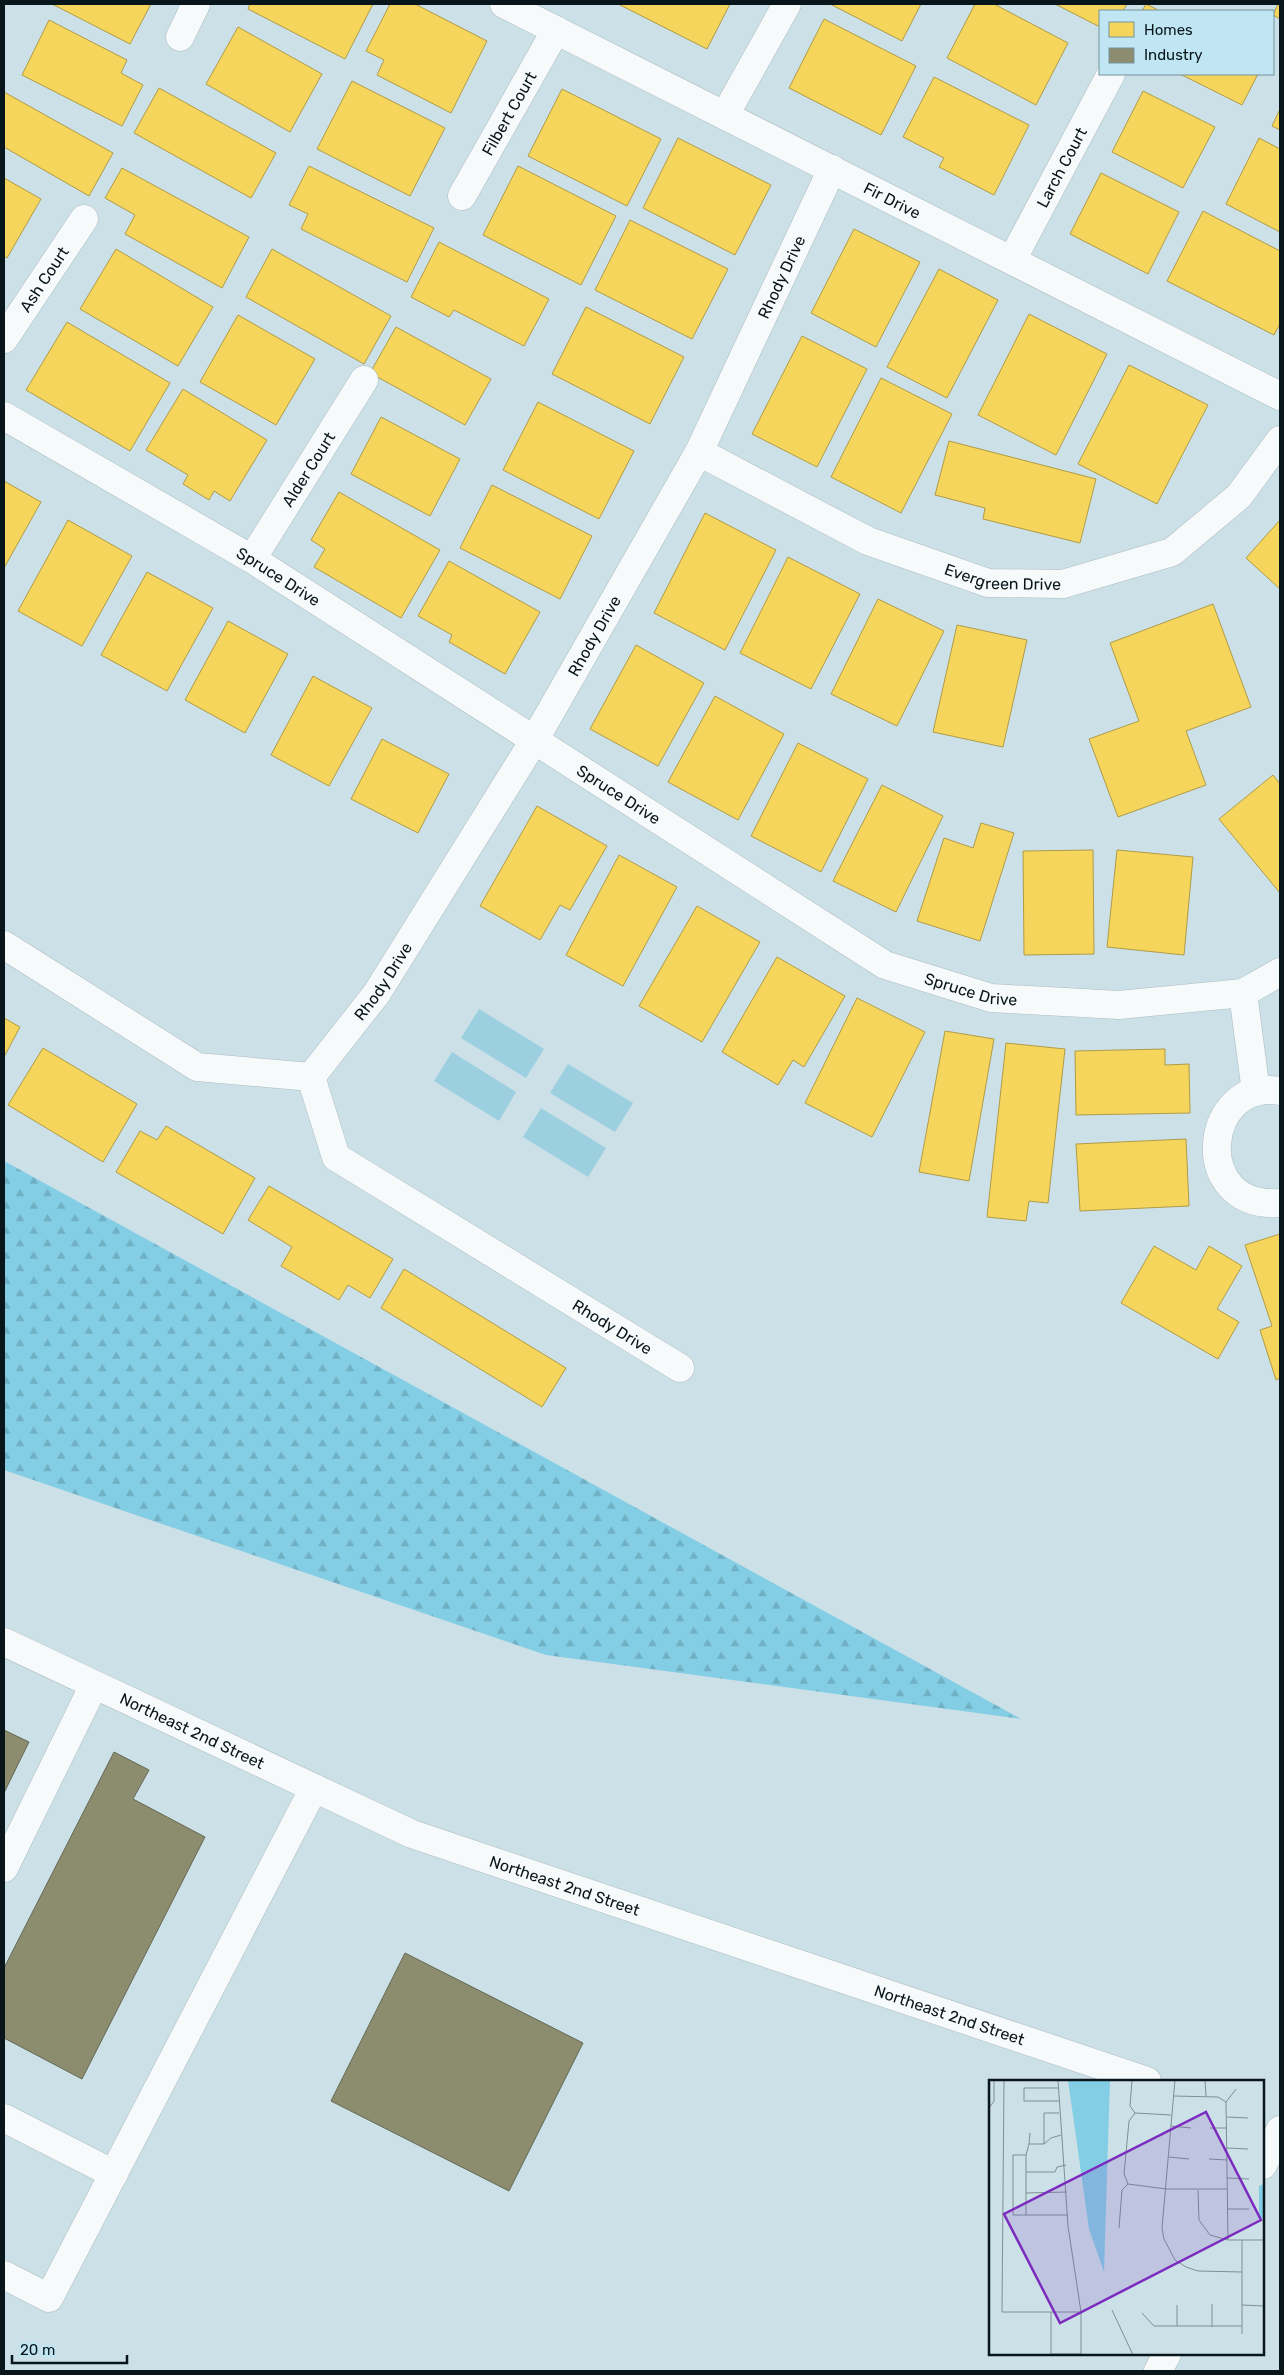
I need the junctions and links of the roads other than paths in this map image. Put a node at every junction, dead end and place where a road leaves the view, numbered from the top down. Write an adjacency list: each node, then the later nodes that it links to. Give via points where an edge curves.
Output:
1 (196, 4): 5 (street)
2 (504, 4): 4 (street, Fir Drive)
3 (787, 4): 7 (street)
4 (556, 30): 7 (street, Fir Drive); 9 (street, Filbert Court)
5 (180, 37)
6 (1110, 75): 11 (street, Larch Court)
7 (725, 115): 8 (street, Fir Drive)
8 (832, 169): 11 (street, Fir Drive); 17 (street, Rhody Drive)
9 (462, 196)
10 (84, 219): 12 (street, Ash Court)
11 (1012, 260): 14 (street, Fir Drive)
12 (4, 339)
13 (364, 380): 18 (street, Alder Court)
14 (1280, 396)
15 (4, 416): 18 (street, Spruce Drive)
16 (1280, 440): 17 (street, Evergreen Drive, via 1239,496 1172,552 1064,584 988,583 868,541)
17 (699, 452): 19 (street, Rhody Drive)
18 (252, 559): 19 (street, Spruce Drive)
19 (535, 740): 22 (street, Spruce Drive, via 886,966 991,998 1119,1005); 23 (street, Rhody Drive, via 377,994)
20 (4, 945): 23 (street, via 197,1067)
21 (1280, 972): 22 (street, Spruce Drive)
22 (1243, 993): 24 (street)
23 (311, 1077): 26 (street, Rhody Drive, via 336,1157)
24 (1268, 1092): 25 (street, via 1239,1102 1225,1116 1217,1134 1216,1153 1221,1172 1232,1188 1248,1199)
25 (1280, 1204)
26 (680, 1368)
27 (4, 1642): 28 (street, Northeast 2nd Street)
28 (94, 1685): 29 (street, Northeast 2nd Street); 30 (street)
29 (314, 1788): 31 (street, Northeast 2nd Street, via 412,1834); 37 (street)
30 (4, 1868)
31 (1144, 2080)
32 (4, 2118): 37 (street)
33 (1264, 2120): 34 (street)
34 (1280, 2126)
35 (1280, 2130): 36 (street)
36 (1264, 2163)
37 (114, 2174): 38 (street, via 50,2298)
38 (4, 2275)
39 (1166, 2355): 40 (street)
40 (1158, 2371)

